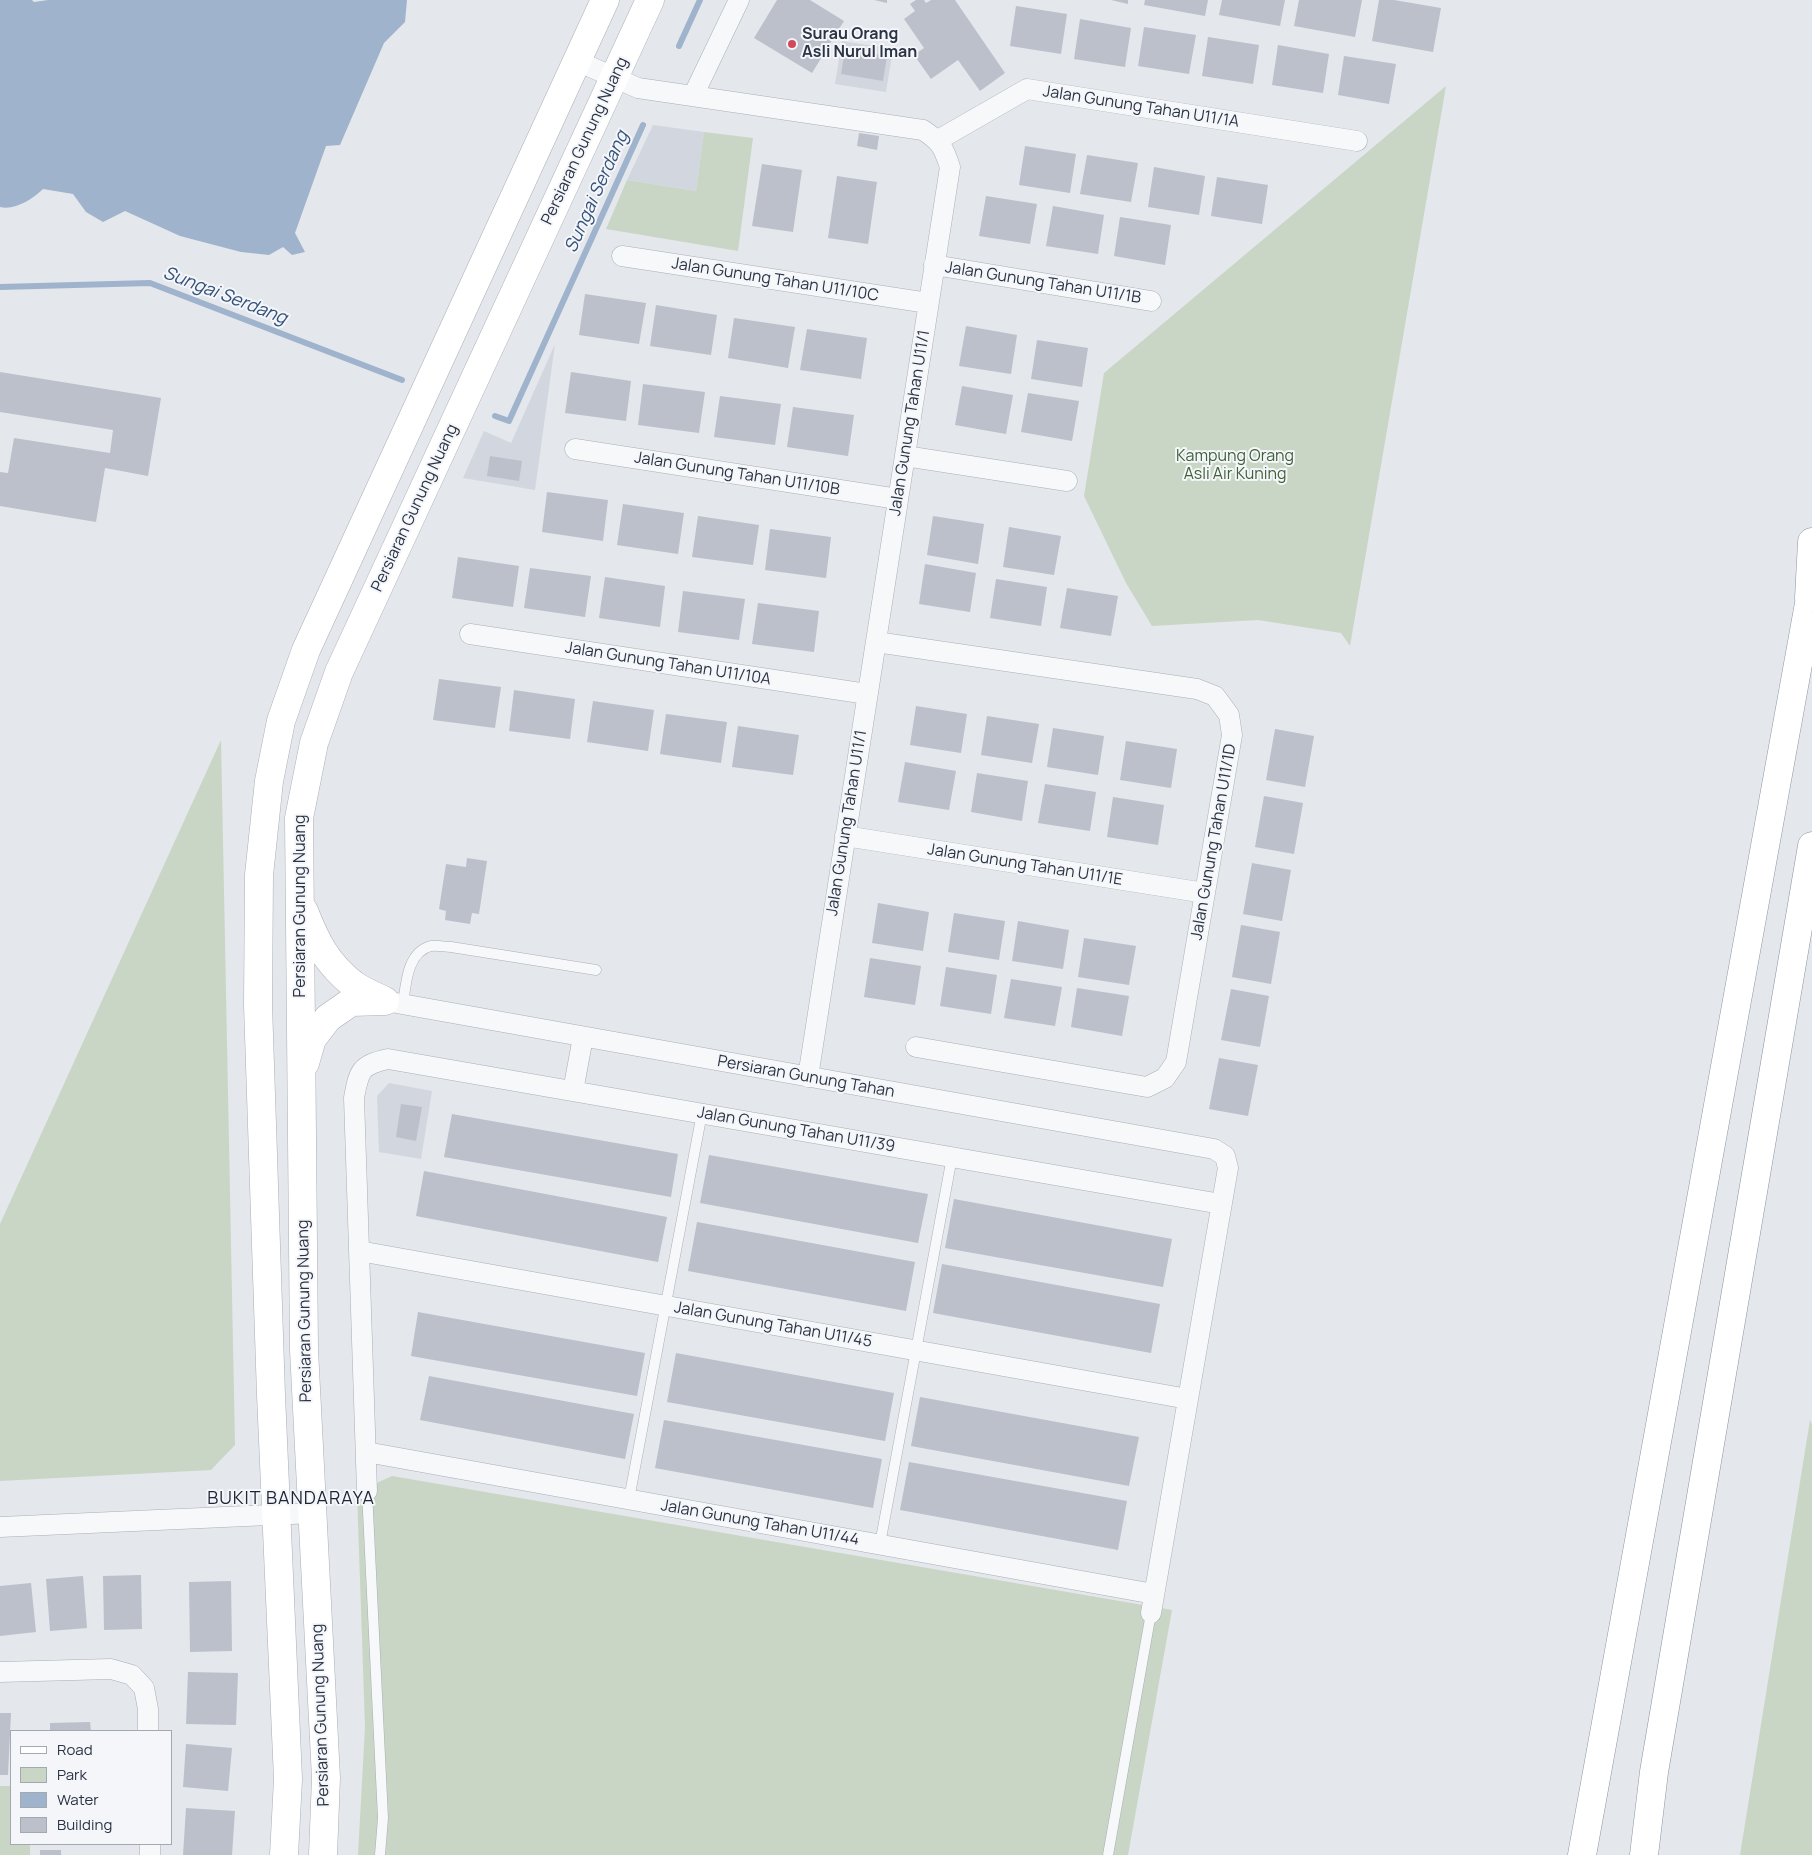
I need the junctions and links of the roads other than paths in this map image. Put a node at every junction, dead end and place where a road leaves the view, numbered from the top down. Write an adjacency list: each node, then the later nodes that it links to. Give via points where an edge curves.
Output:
1 (605, 0): 4 (main road)
2 (650, 0): 5 (main road, Persiaran Gunung Nuang)
3 (738, 0): 6 (street)
4 (577, 61): 5 (street); 46 (main road, via 306,650 281,721 269,781 259,875 258,1006)
5 (614, 78): 6 (street, via 638,88); 26 (main road, Persiaran Gunung Nuang, via 340,672 314,743 299,818)
6 (693, 96): 7 (street, via 923,130)
7 (938, 140): 8 (street, Jalan Gunung Tahan U11/1A, via 1027,89); 10 (street, Jalan Gunung Tahan U11/1, via 950,167)
8 (1357, 141)
9 (622, 256): 12 (street, Jalan Gunung Tahan U11/10C)
10 (934, 266): 11 (street, Jalan Gunung Tahan U11/1B); 12 (street, Jalan Gunung Tahan U11/1)
11 (1151, 301)
12 (928, 303): 14 (street, Jalan Gunung Tahan U11/1)
13 (575, 449): 16 (street, Jalan Gunung Tahan U11/10B)
14 (905, 456): 15 (street); 16 (street, Jalan Gunung Tahan U11/1)
15 (1067, 482)
16 (898, 499): 20 (street, Jalan Gunung Tahan U11/1)
17 (1812, 542): 18 (main road)
18 (1810, 592): 56 (main road)
19 (470, 634): 21 (street, Jalan Gunung Tahan U11/10A)
20 (876, 642): 21 (street, Jalan Gunung Tahan U11/1); 25 (street, Jalan Gunung Tahan U11/1D, via 1197,690 1215,696 1229,715 1232,735)
21 (867, 694): 22 (street, Jalan Gunung Tahan U11/1)
22 (845, 836): 25 (street, Jalan Gunung Tahan U11/1E); 33 (street, Jalan Gunung Tahan U11/1)
23 (1812, 846): 27 (main road)
24 (1812, 873): 27 (main road)
25 (1205, 893): 31 (street, Jalan Gunung Tahan U11/1D, via 1176,1062 1165,1078 1147,1087)
26 (299, 898): 29 (main road, via 315,940 332,966 355,986); 32 (main road, Persiaran Gunung Nuang)
27 (1802, 906): 57 (main road, via 1655,1762)
28 (596, 970): 29 (lane, via 431,946 418,954)
29 (394, 1002): 30 (street, Persiaran Gunung Tahan); 32 (main road, via 351,1002 328,1018 312,1039)
30 (583, 1037): 33 (street, Persiaran Gunung Tahan); 34 (street)
31 (916, 1047)
32 (302, 1072): 45 (main road, Persiaran Gunung Nuang, via 304,1350)
33 (808, 1077): 37 (street, Persiaran Gunung Tahan, via 1214,1148 1224,1156 1228,1168)
34 (573, 1091): 35 (street, Jalan Gunung Tahan U11/39); 38 (street, Jalan Gunung Tahan U11/39, via 388,1059 370,1063 358,1075 354,1098)
35 (702, 1113): 36 (street, Jalan Gunung Tahan U11/39); 39 (lane)
36 (952, 1157): 37 (street, Jalan Gunung Tahan U11/39); 40 (lane)
37 (1222, 1204): 41 (street)
38 (359, 1251): 39 (street, Jalan Gunung Tahan U11/45); 42 (street)
39 (666, 1306): 40 (street, Jalan Gunung Tahan U11/45); 44 (lane)
40 (916, 1350): 41 (street, Jalan Gunung Tahan U11/45); 48 (lane)
41 (1188, 1399): 49 (street)
42 (366, 1452): 43 (street); 44 (street, Jalan Gunung Tahan U11/44)
43 (367, 1491): 54 (lane, via 384,1818)
44 (629, 1499): 48 (street, Jalan Gunung Tahan U11/44)
45 (314, 1514): 46 (street); 53 (main road, Persiaran Gunung Nuang, via 326,1778)
46 (277, 1515): 47 (street); 52 (main road, via 288,1779)
47 (0, 1527)
48 (880, 1544): 49 (street, Jalan Gunung Tahan U11/44)
49 (1152, 1603): 55 (lane)
50 (0, 1672): 51 (street, via 111,1669 132,1676 144,1688)
51 (148, 1730)
52 (284, 1855)
53 (323, 1855)
54 (380, 1855)
55 (1108, 1855)
56 (1582, 1855)
57 (1644, 1855)

